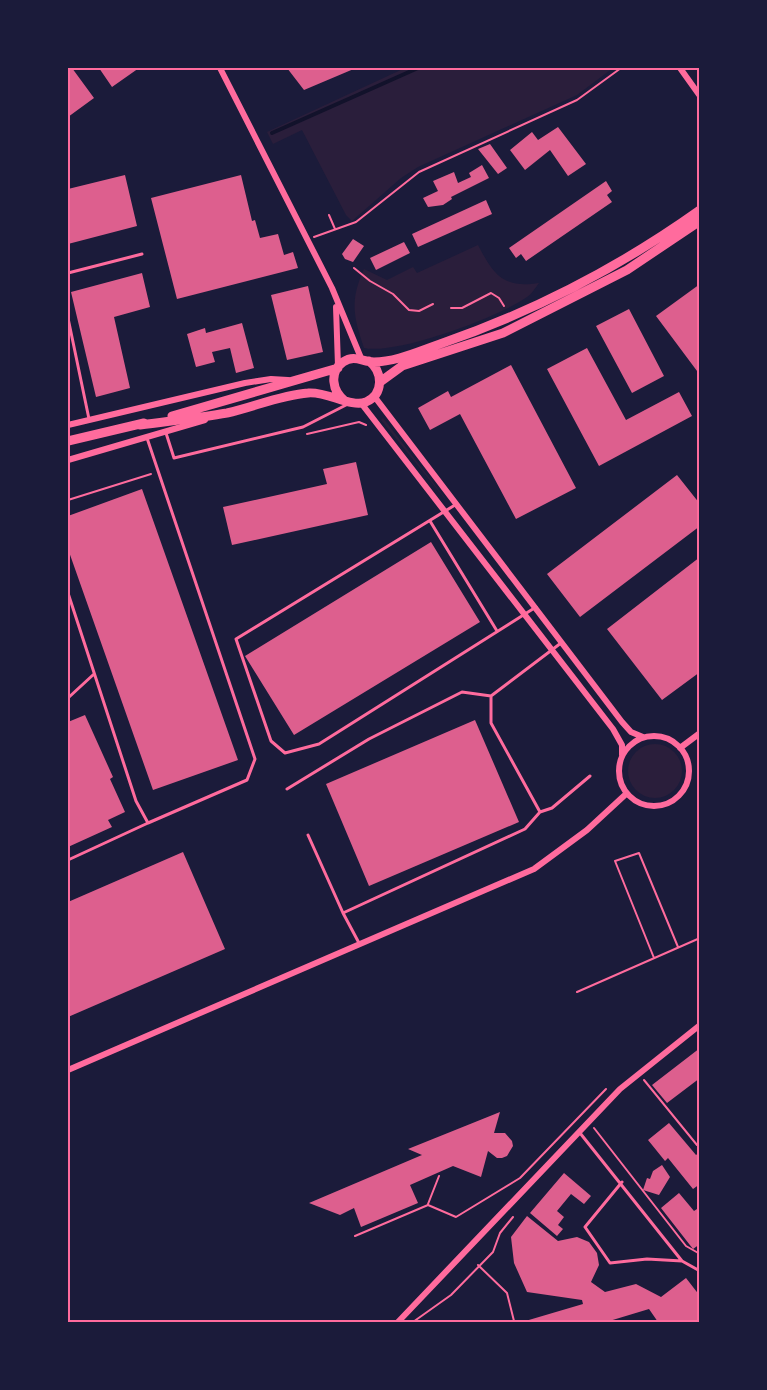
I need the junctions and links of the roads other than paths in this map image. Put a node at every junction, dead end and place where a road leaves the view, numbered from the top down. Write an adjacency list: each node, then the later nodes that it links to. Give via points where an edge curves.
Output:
1 (220, 68): 8 (street)
2 (680, 68): 3 (street)
3 (699, 96)
4 (699, 210): 10 (main road, via 638,252 535,306 396,358)
5 (699, 221): 13 (main road, via 627,270 503,333 402,366)
6 (142, 254): 7 (lane)
7 (68, 273)
8 (336, 298): 10 (street); 11 (street)
9 (68, 318): 18 (lane)
10 (365, 360): 11 (main road, via 348,360); 13 (main road, via 376,369)
11 (338, 368): 12 (main road); 15 (main road, via 334,386)
12 (297, 381): 18 (street, via 245,383); 19 (main road)
13 (380, 382): 14 (main road)
14 (374, 396): 16 (main road); 25 (street)
15 (347, 402): 16 (main road); 17 (main road, via 324,393 304,393); 21 (lane, via 303,427 174,458)
16 (361, 404): 26 (street)
17 (227, 413): 19 (main road); 21 (street)
18 (90, 420): 20 (street)
19 (140, 424): 23 (main road)
20 (68, 425)
21 (166, 432): 22 (street)
22 (147, 438): 24 (street); 45 (lane, via 255,759 248,780)
23 (68, 441)
24 (68, 460)
25 (457, 504): 26 (lane); 29 (street)
26 (446, 511): 27 (lane); 30 (street)
27 (430, 521): 31 (lane); 31 (lane, via 236,639 271,741 285,753 319,744)
28 (68, 593): 34 (lane)
29 (536, 607): 30 (lane); 32 (street)
30 (525, 614): 31 (lane); 33 (street)
31 (497, 631)
32 (563, 642): 33 (lane); 38 (street, via 622,722)
33 (553, 650): 35 (lane); 40 (street, via 614,729)
34 (94, 674): 36 (lane); 45 (lane, via 136,801)
35 (491, 696): 42 (lane, via 462,692 369,739); 44 (lane, via 490,723)
36 (68, 698)
37 (699, 733): 39 (street)
38 (642, 737): 39 (street, via 663,737); 40 (street)
39 (680, 748): 43 (street, via 687,758 688,780 676,799 666,805 645,806)
40 (622, 755): 43 (street, via 618,775)
41 (590, 776): 44 (lane, via 552,808)
42 (286, 789)
43 (626, 794): 49 (street, via 588,830 534,869)
44 (540, 812): 48 (lane, via 525,829)
45 (148, 823): 47 (lane)
46 (308, 835): 48 (lane)
47 (68, 860)
48 (343, 913): 49 (lane)
49 (360, 944): 51 (street)
50 (699, 1025): 52 (street, via 639,1074)
51 (68, 1070)
52 (579, 1132): 53 (lane); 56 (street)
53 (622, 1182): 54 (lane); 54 (lane, via 585,1227 610,1263)
54 (682, 1261): 55 (lane)
55 (699, 1271)
56 (398, 1323)

